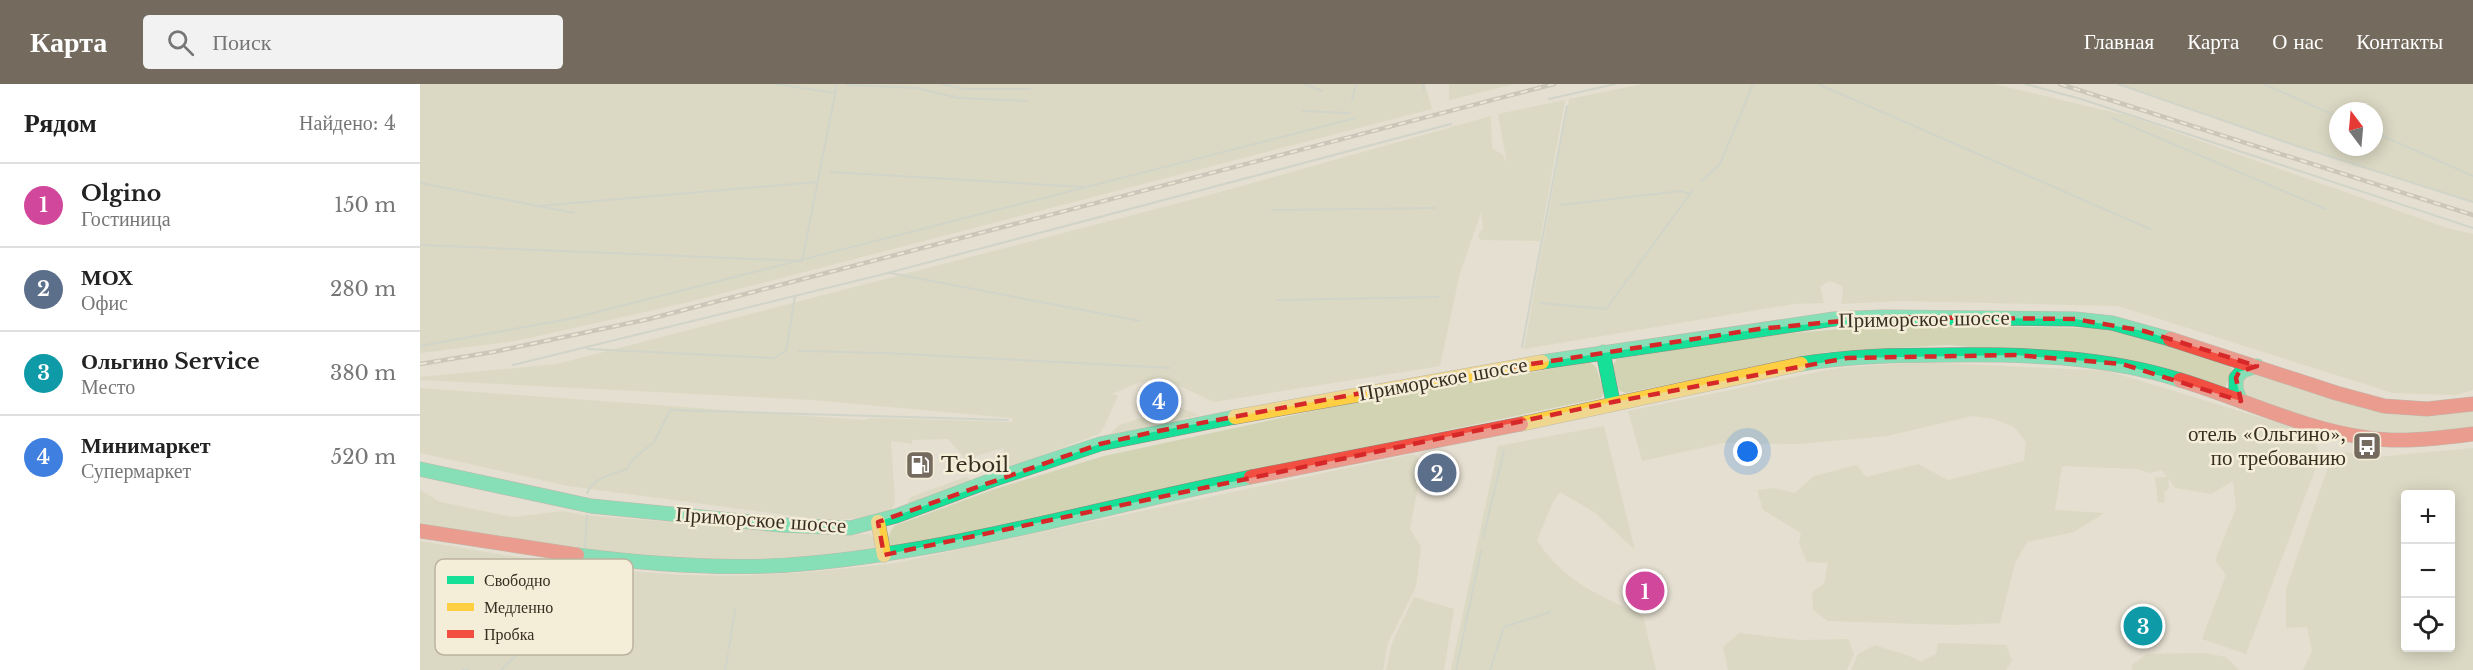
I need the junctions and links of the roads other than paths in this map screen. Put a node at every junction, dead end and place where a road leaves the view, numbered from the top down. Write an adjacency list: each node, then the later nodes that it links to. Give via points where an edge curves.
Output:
1 (1603, 352): 2 (main road, Приморское шоссе, via 1834,319 2075,319 2144,331); 4 (main road); 8 (main road, Приморское шоссе, via 1215,419 1100,444)
2 (2257, 366): 3 (main road, via 2242,371 2236,378); 5 (main road, Приморское шоссе, via 2384,406 2427,410)
3 (2241, 401): 4 (main road, Приморское шоссе, via 2122,364 2015,355 1913,355 1791,366); 6 (main road, Приморское шоссе, via 2311,425 2367,438)
4 (1613, 402): 10 (main road, Приморское шоссе)
5 (2473, 404)
6 (2473, 434)
7 (420, 469): 8 (main road, Приморское шоссе, via 603,507 822,528)
8 (878, 522): 10 (main road)
9 (420, 531): 11 (main road, Приморское шоссе)
10 (884, 555): 12 (main road, Приморское шоссе, via 760,566)
11 (604, 559)
12 (633, 562)

